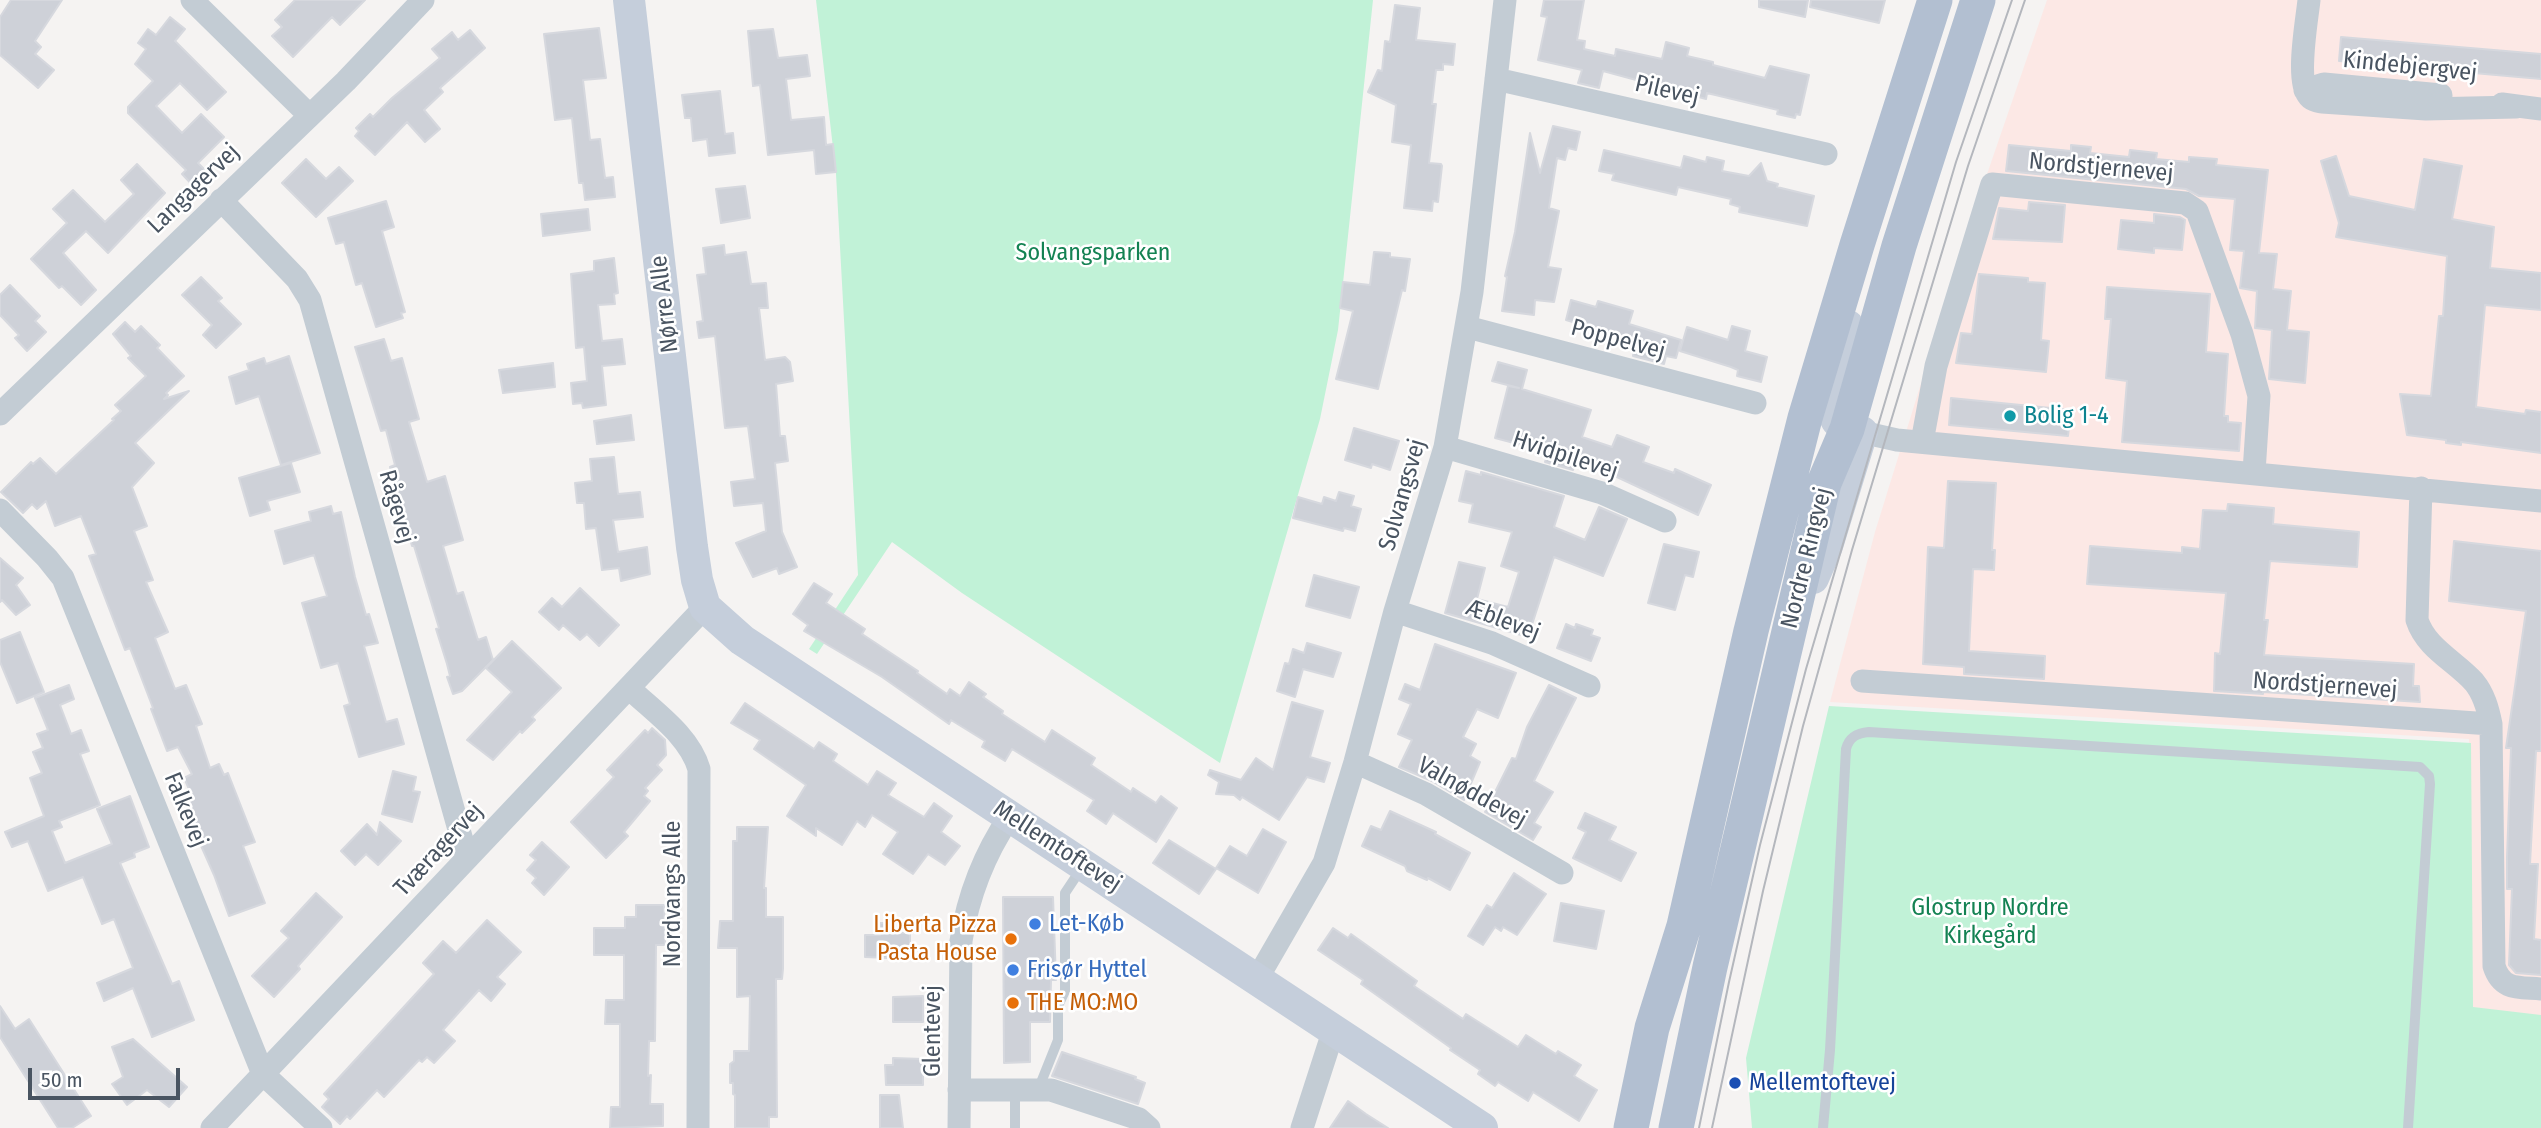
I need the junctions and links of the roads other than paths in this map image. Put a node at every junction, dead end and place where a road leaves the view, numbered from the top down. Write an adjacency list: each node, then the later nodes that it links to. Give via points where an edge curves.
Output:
1 (192, 0): 12 (street)
2 (422, 0): 12 (street, Langagervej)
3 (629, 0): 28 (street, Nørre Alle, via 692,547)
4 (1504, 0): 10 (street, Solvangsvej)
5 (1935, 0): 15 (main road, Nordre Ringvej)
6 (1978, 0): 9 (main road, Nordre Ringvej)
7 (1993, 0): 9 (main road)
8 (2309, 0): 11 (street, Kindebjergvej, via 2305,90 2333,85 2459,96)
9 (1963, 49): 20 (main road, Nordre Ringvej, via 1899,246)
10 (1496, 79): 13 (street, Pilevej); 16 (street, Solvangsvej)
11 (2541, 109)
12 (309, 115): 14 (street, Langagervej)
13 (1826, 154)
14 (221, 201): 18 (street, Langagervej); 36 (street, Rågevej, via 297,279 310,300)
15 (1857, 245): 19 (main road, Nordre Ringvej); 20 (street, via 1854,299 1830,408 1838,421)
16 (1467, 327): 17 (street, Poppelvej); 22 (street, Solvangsvej)
17 (1755, 402)
18 (0, 414)
19 (1805, 418): 20 (street); 39 (main road, Nordre Ringvej)
20 (1855, 431): 21 (street); 56 (main road, Nordre Ringvej, via 1824,483)
21 (1922, 442): 23 (street); 23 (street, Nordstjernevej, via 1936,366 1992,184 2185,203 2197,211 2242,334 2259,396)
22 (1445, 447): 27 (street, Hvidpilevej, via 1602,493); 29 (street, Solvangsvej)
23 (2254, 472): 24 (street)
24 (2421, 488): 25 (street); 33 (street, via 2417,620 2422,635 2474,682)
25 (2541, 501)
26 (0, 510): 43 (street, Falkevej, via 63,578)
27 (1665, 521)
28 (705, 607): 32 (street, Tværagervej); 35 (street, Mellemtoftevej, via 742,640)
29 (1395, 611): 31 (street, Æblevej, via 1492,643); 34 (street, Solvangsvej)
30 (1862, 681): 33 (street, Nordstjernevej)
31 (1589, 686)
32 (629, 688): 36 (street, Tværagervej); 48 (street, Nordvangs Alle, via 685,741 699,769)
33 (2491, 724): 41 (street, via 2494,966 2509,986)
34 (1355, 762): 38 (street, Valnøddevej, via 1426,794); 40 (street, Solvangsvej, via 1324,863)
35 (1010, 816): 37 (street, Mellemtoftevej); 45 (street, Glentevej, via 984,861 963,929)
36 (467, 858): 43 (street, Tværagervej)
37 (1084, 865): 40 (street, Mellemtoftevej); 44 (lane, via 1065,893 1065,991 1058,1006 1057,1042)
38 (1562, 873)
39 (1684, 926): 54 (main road, Nordre Ringvej, via 1652,1028); 55 (main road)
40 (1257, 979): 42 (street, Mellemtoftevej)
41 (2541, 989)
42 (1334, 1029): 52 (street); 53 (street, Mellemtoftevej)
43 (263, 1074): 46 (street, Tværagervej); 47 (street, Falkevej)
44 (1026, 1089): 45 (street, Glentevej); 50 (lane); 51 (street, Glentevej, via 1051,1090 1139,1119)
45 (959, 1090): 49 (street, Glentevej)
46 (212, 1128)
47 (321, 1128)
48 (698, 1128)
49 (959, 1128)
50 (1015, 1128)
51 (1149, 1128)
52 (1302, 1128)
53 (1482, 1128)
54 (1631, 1128)
55 (1653, 1128)
56 (1676, 1128)
57 (1823, 1128): 58 (lane, via 1846,750 1853,736 1869,732 2420,767 2430,783)
58 (2408, 1128)

